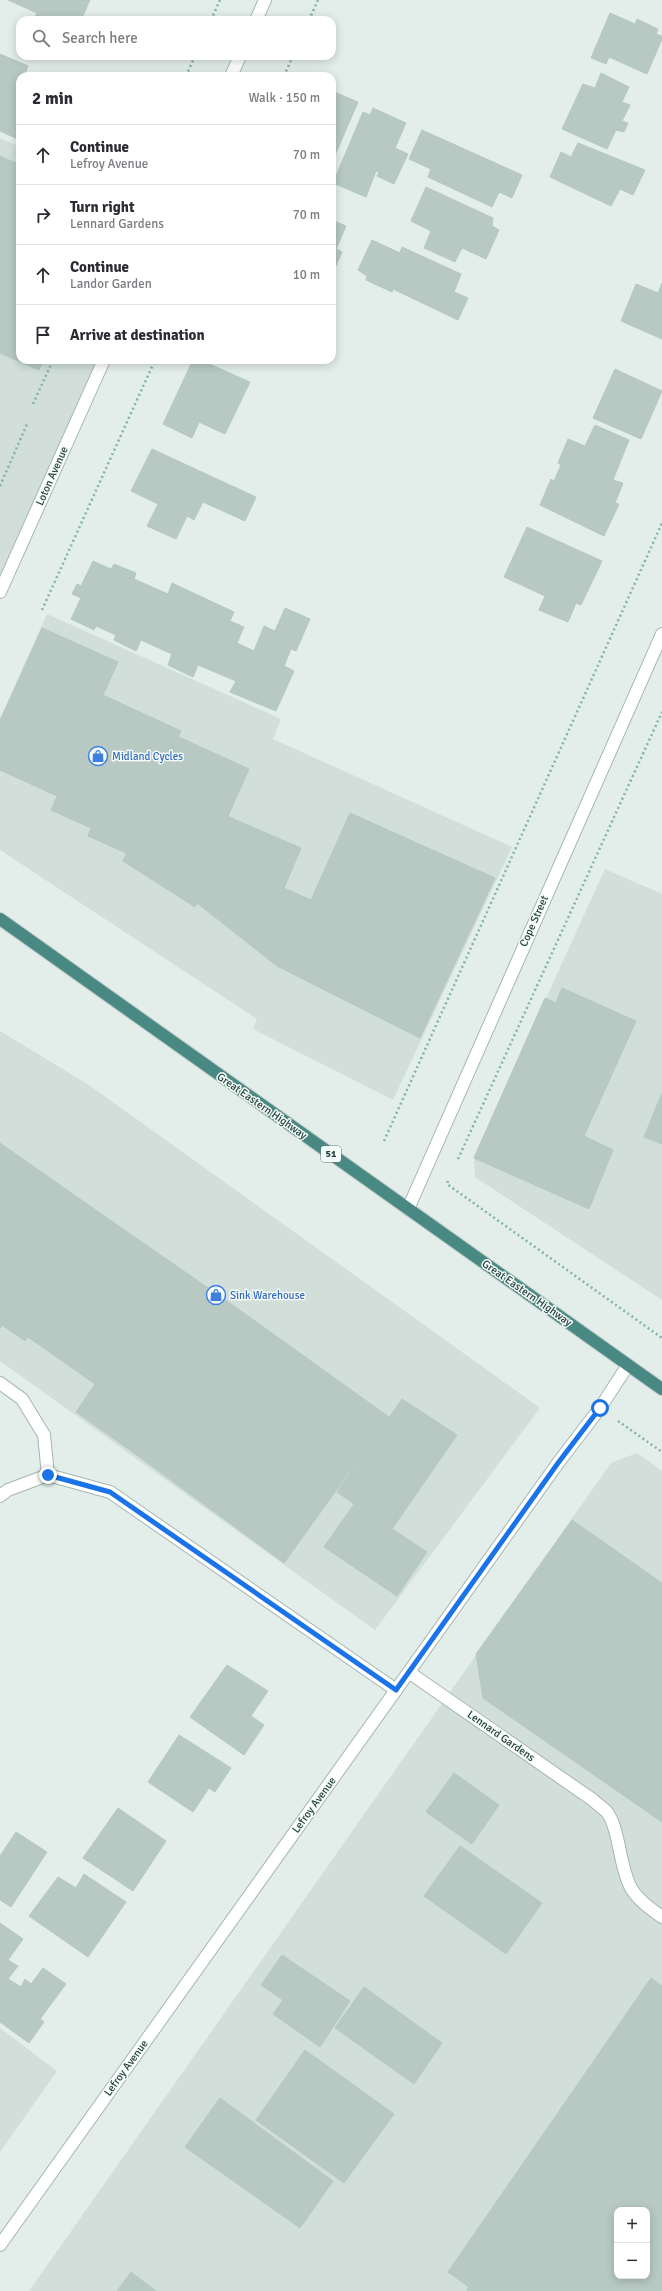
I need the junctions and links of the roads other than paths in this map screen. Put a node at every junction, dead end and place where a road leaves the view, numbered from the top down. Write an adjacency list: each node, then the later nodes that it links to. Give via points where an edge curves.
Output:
1 (265, 0): 2 (street)
2 (258, 16)
3 (238, 60): 4 (street)
4 (233, 72)
5 (102, 364): 6 (street, Loton Avenue)
6 (0, 592)
7 (662, 634): 9 (street, Cope Street)
8 (0, 919): 9 (highway, Great Eastern Highway / 51)
9 (408, 1209): 10 (highway, Great Eastern Highway / 51)
10 (628, 1365): 12 (highway, Great Eastern Highway / 51); 15 (street, Lefroy Avenue)
11 (0, 1383): 13 (street, via 22,1398 44,1435)
12 (662, 1390)
13 (48, 1475): 14 (street, via 8,1490); 16 (street, via 110,1492)
14 (0, 1496)
15 (410, 1673): 16 (street, Lefroy Avenue); 17 (street, Lennard Gardens, via 607,1812 613,1825 623,1869 632,1889 646,1905)
16 (396, 1690): 18 (street, Lefroy Avenue)
17 (662, 1917)
18 (0, 2244)

